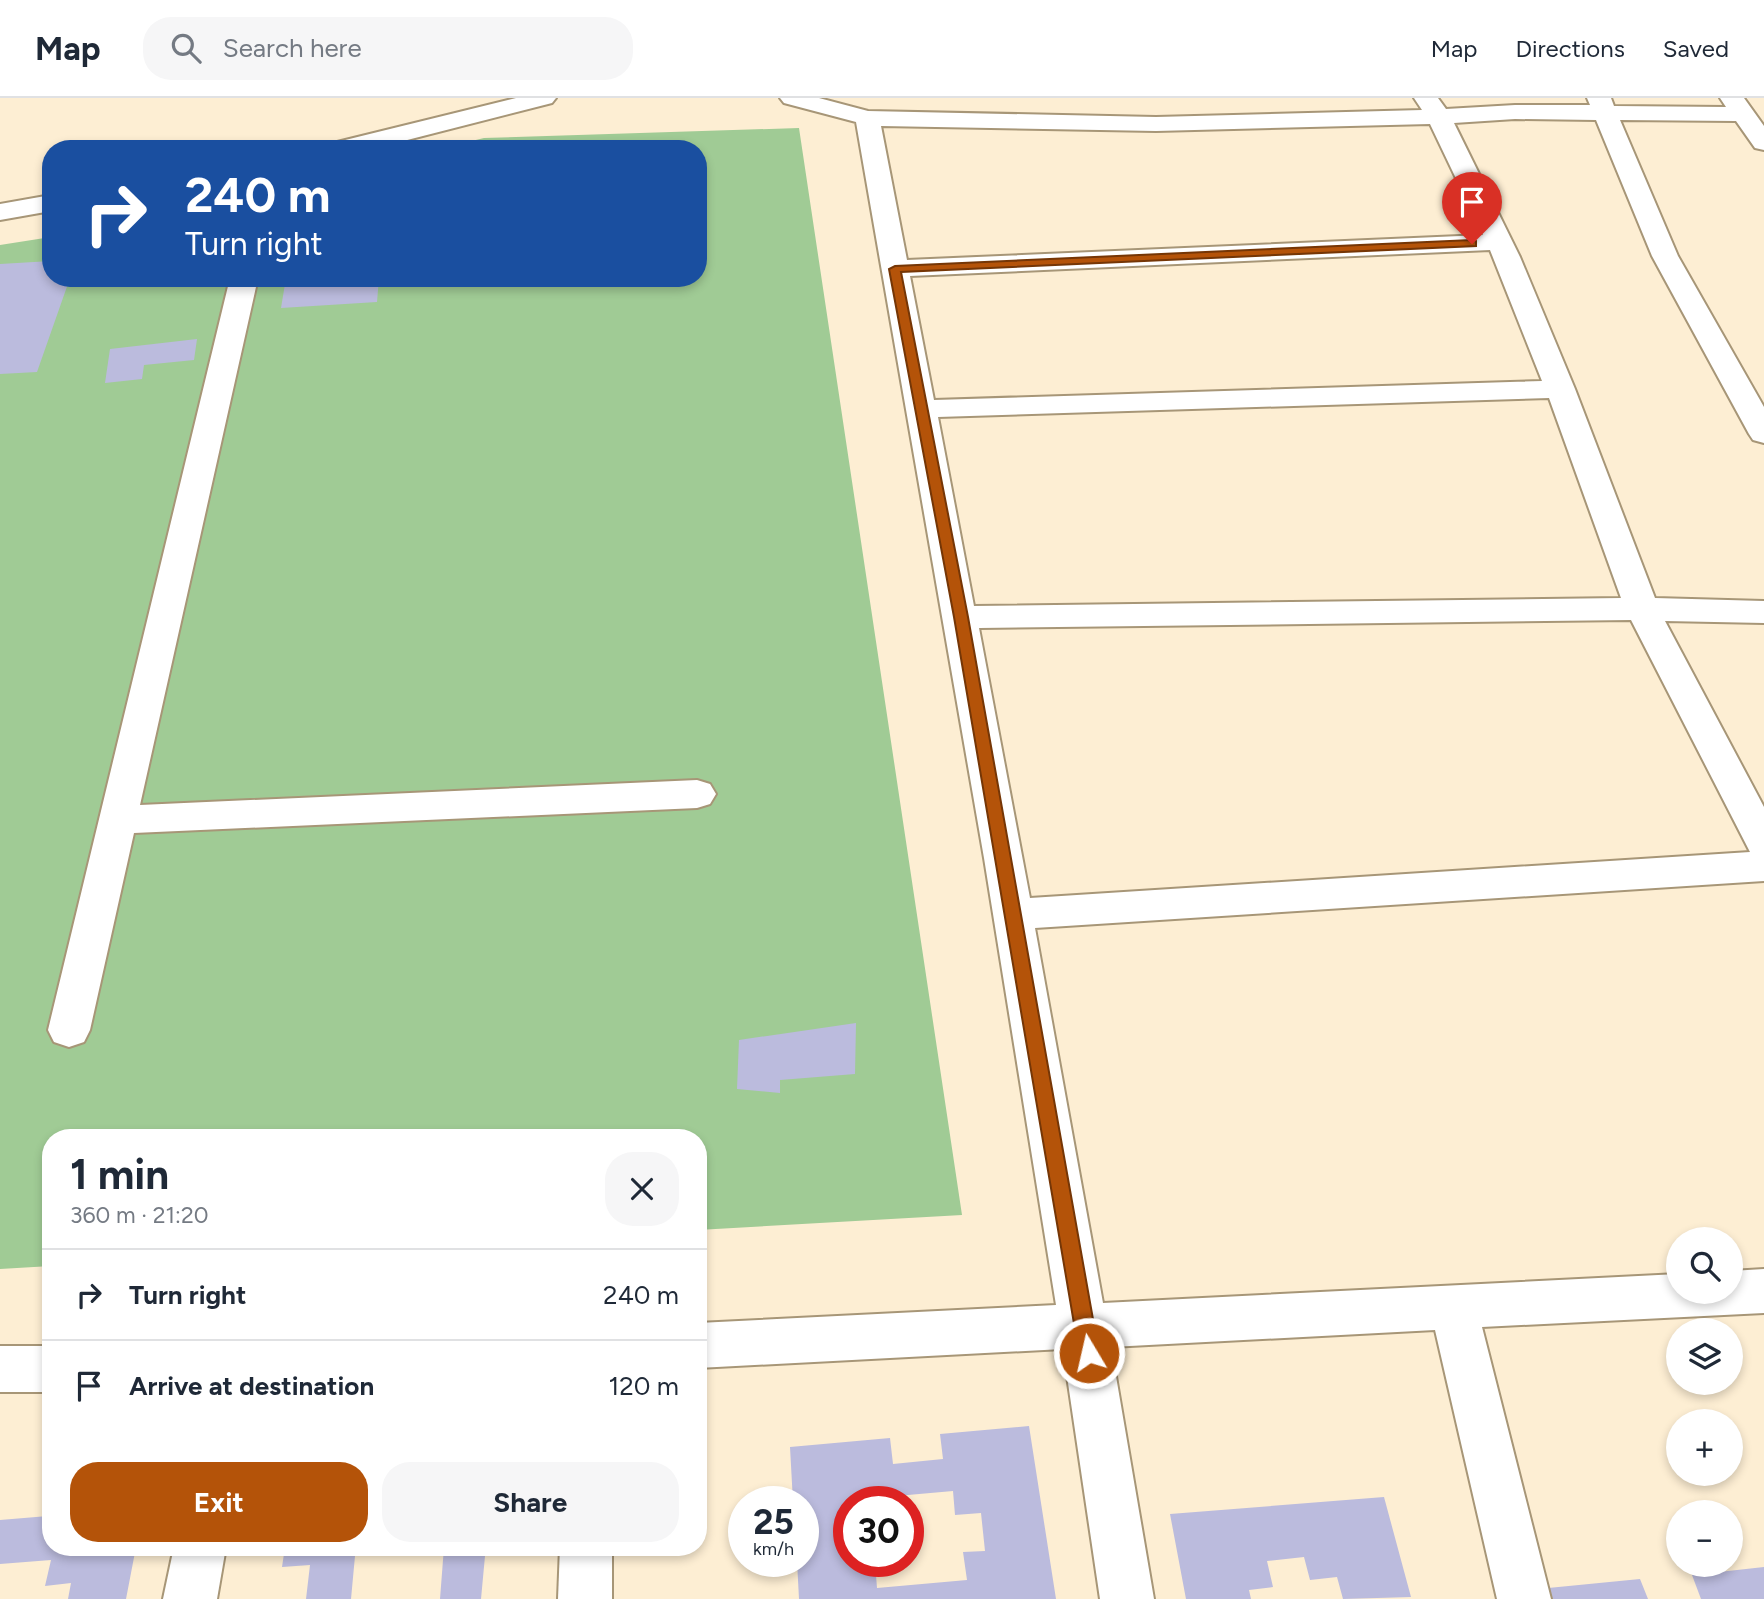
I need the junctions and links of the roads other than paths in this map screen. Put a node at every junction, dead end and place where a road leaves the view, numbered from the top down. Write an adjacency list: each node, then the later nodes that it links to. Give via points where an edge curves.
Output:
1 (544, 98): 11 (street)
2 (792, 98): 9 (street)
3 (1241, 98): 10 (street)
4 (1511, 105): 5 (street); 7 (street)
5 (1602, 105): 6 (street); 20 (street, via 1665,256)
6 (1737, 106): 12 (street)
7 (1433, 108): 8 (street); 15 (street)
8 (1331, 109): 10 (street)
9 (867, 118): 10 (street); 16 (street)
10 (1253, 122)
11 (380, 140)
12 (1764, 143)
13 (42, 205): 14 (street)
14 (0, 212)
15 (1500, 242): 16 (street); 18 (street)
16 (895, 269): 19 (street)
17 (242, 287): 25 (street)
18 (1560, 389): 19 (street); 21 (street)
19 (921, 410): 23 (street)
20 (1764, 434)
21 (1642, 609): 22 (street); 23 (street); 26 (street)
22 (1764, 612)
23 (961, 617): 28 (street)
24 (697, 794): 25 (street)
25 (118, 820): 29 (street)
26 (1764, 843)
27 (1764, 866): 28 (street)
28 (1013, 914): 32 (street)
29 (69, 1030)
30 (1764, 1291): 31 (street)
31 (1452, 1306): 32 (street); 41 (street)
32 (1085, 1326): 33 (street); 40 (street)
33 (707, 1346)
34 (0, 1369): 35 (street)
35 (42, 1369)
36 (198, 1556): 38 (street)
37 (586, 1556): 39 (street)
38 (190, 1599)
39 (585, 1599)
40 (1127, 1599)
41 (1524, 1599)

